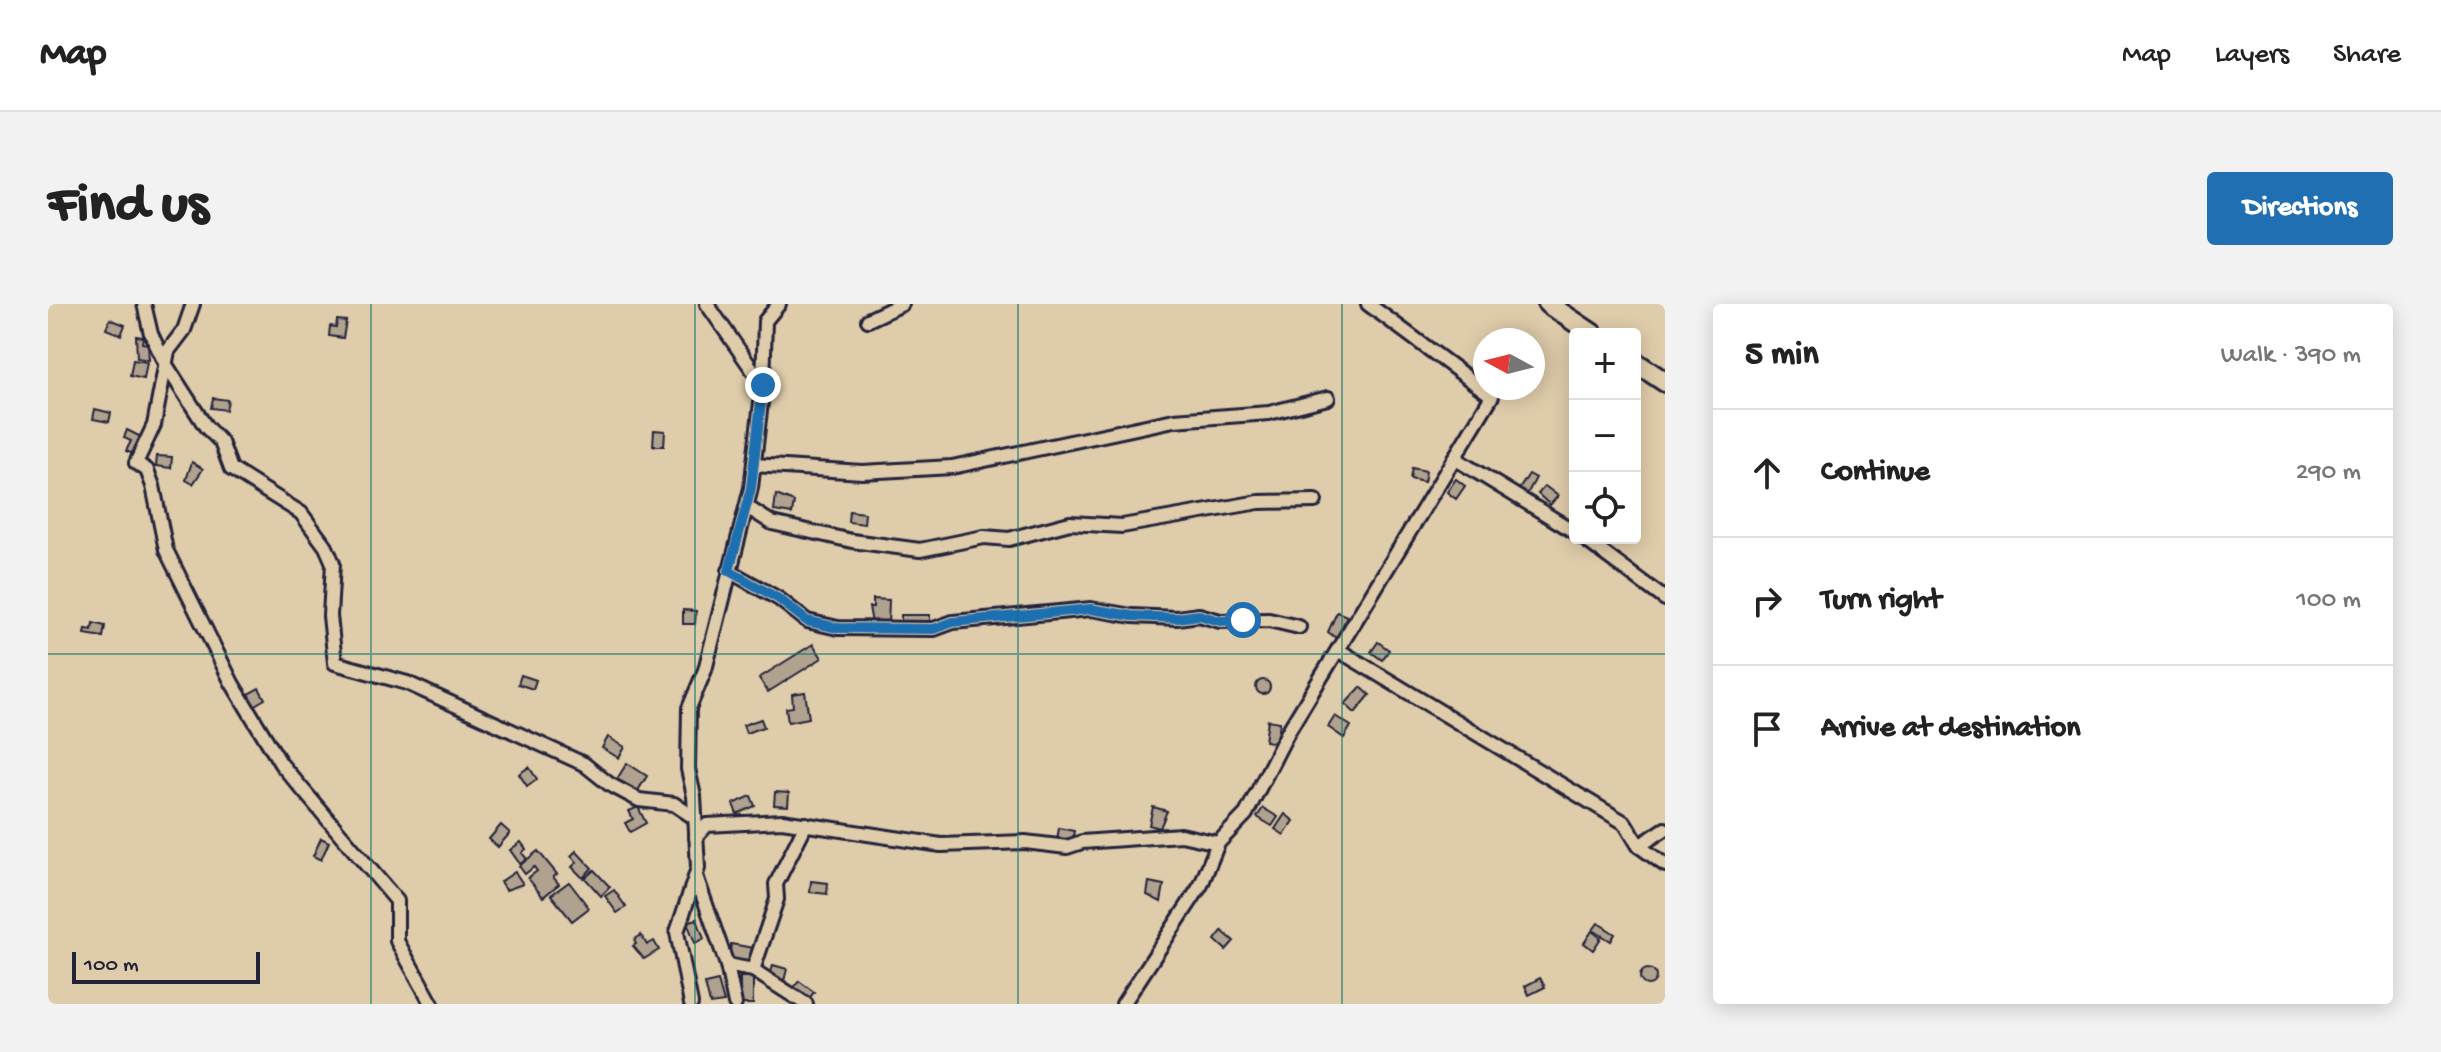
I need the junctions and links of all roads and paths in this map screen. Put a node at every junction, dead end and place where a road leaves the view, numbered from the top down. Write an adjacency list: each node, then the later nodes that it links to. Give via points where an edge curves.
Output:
1 (144, 304): 10 (street)
2 (193, 304): 10 (street)
3 (707, 304): 13 (street)
4 (779, 304): 13 (street, via 765,321)
5 (902, 304): 8 (street)
6 (1368, 304): 15 (street, via 1492,396)
7 (1562, 307): 9 (main road)
8 (868, 320)
9 (1586, 328)
10 (166, 365): 25 (street, via 221,442 231,469 301,513 326,547 333,563 330,616 335,663 407,683 584,764 639,800 674,804); 35 (street, via 154,425 136,463 147,470 153,486 166,550 232,683 281,764 397,901 397,941)
11 (1641, 366): 12 (main road)
12 (1665, 382)
13 (763, 385): 16 (street)
14 (1328, 398): 16 (street, via 1269,413 1174,420 952,467 862,472)
15 (1454, 458): 19 (street); 24 (street)
16 (754, 465): 18 (street)
17 (1315, 501): 18 (street, via 1259,502 1122,526 1070,523 1009,539 984,537 920,550 772,523)
18 (747, 507): 21 (street)
19 (1569, 528)
20 (1591, 544): 22 (street)
21 (729, 571): 23 (street, via 807,621 838,628 934,629 953,622 1091,609 1132,616 1269,620); 25 (street, via 705,670 689,708 688,769)
22 (1665, 599)
23 (1299, 627)
24 (1338, 650): 29 (street, via 1246,814); 30 (street, via 1625,823)
25 (695, 818): 28 (street)
26 (806, 824): 28 (street, via 707,825); 29 (street, via 941,845 1025,842 1067,847 1181,835); 34 (street, via 776,884 777,899)
27 (1665, 829): 30 (street)
28 (696, 837): 32 (street)
29 (1218, 843): 39 (street, via 1201,885)
30 (1639, 846): 31 (street)
31 (1665, 865)
32 (696, 876): 33 (street); 36 (street, via 677,932)
33 (727, 965): 34 (street); 37 (street)
34 (753, 970): 38 (street)
35 (432, 1004)
36 (691, 1004)
37 (735, 1004)
38 (806, 1004)
39 (1123, 1004)

